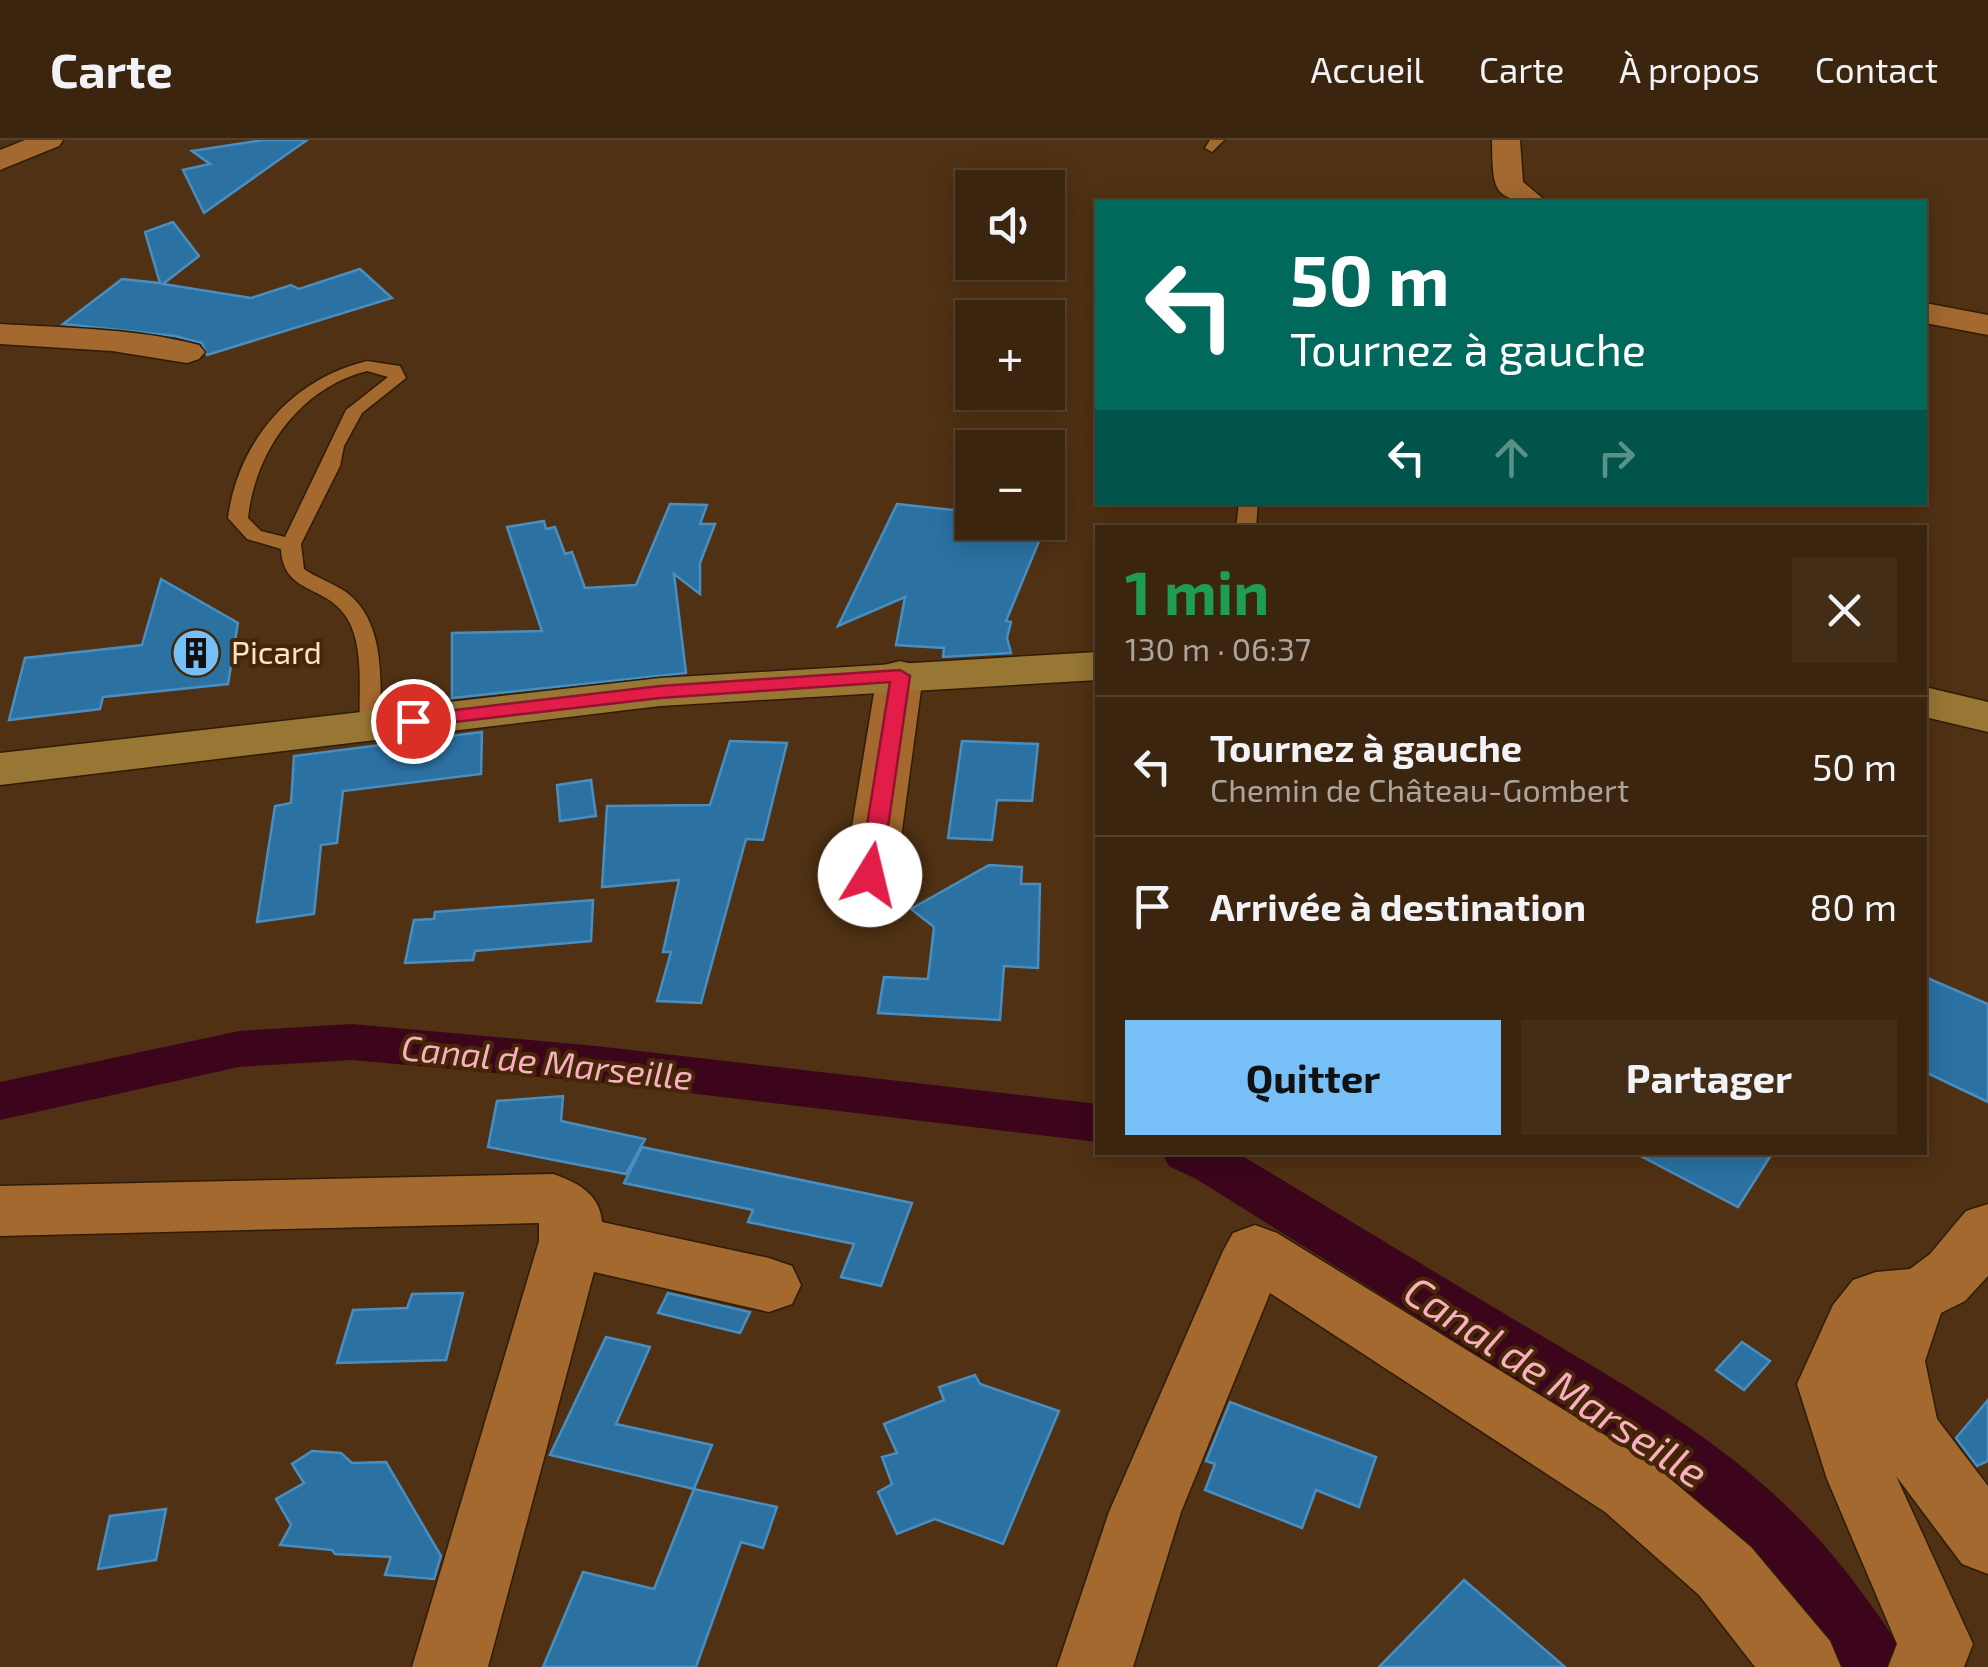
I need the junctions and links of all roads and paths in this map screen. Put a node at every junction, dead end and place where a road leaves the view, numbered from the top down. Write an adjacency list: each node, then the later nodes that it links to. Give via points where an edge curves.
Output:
1 (49, 140): 3 (street)
2 (1506, 140): 4 (street, via 1508,186)
3 (0, 161)
4 (1529, 200)
5 (1927, 313): 6 (street)
6 (1988, 325)
7 (0, 334): 8 (street)
8 (186, 352)
9 (291, 544): 9 (lane, via 355,410 393,382 394,370 367,367 322,384 292,405 258,449 238,518 251,534); 14 (lane, via 296,572 340,597 360,622 367,640)
10 (1095, 666): 11 (street)
11 (900, 676): 14 (street, via 660,692); 16 (street)
12 (1927, 702): 13 (street)
13 (1988, 714)
14 (371, 726): 15 (street)
15 (0, 769)
16 (870, 875)
17 (0, 1211): 19 (street, via 553,1198 570,1213)
18 (1988, 1229): 21 (street, via 1947,1280)
19 (571, 1242): 20 (street); 23 (street)
20 (769, 1285)
21 (1913, 1300): 22 (street, via 1892,1361 1904,1429); 26 (street, via 1876,1299 1856,1324 1831,1384 1862,1479 1934,1644)
22 (1988, 1540)
23 (450, 1667)
24 (1094, 1667): 25 (street, via 1146,1512 1255,1251 1630,1489 1725,1571)
25 (1803, 1667)
26 (1926, 1667)

